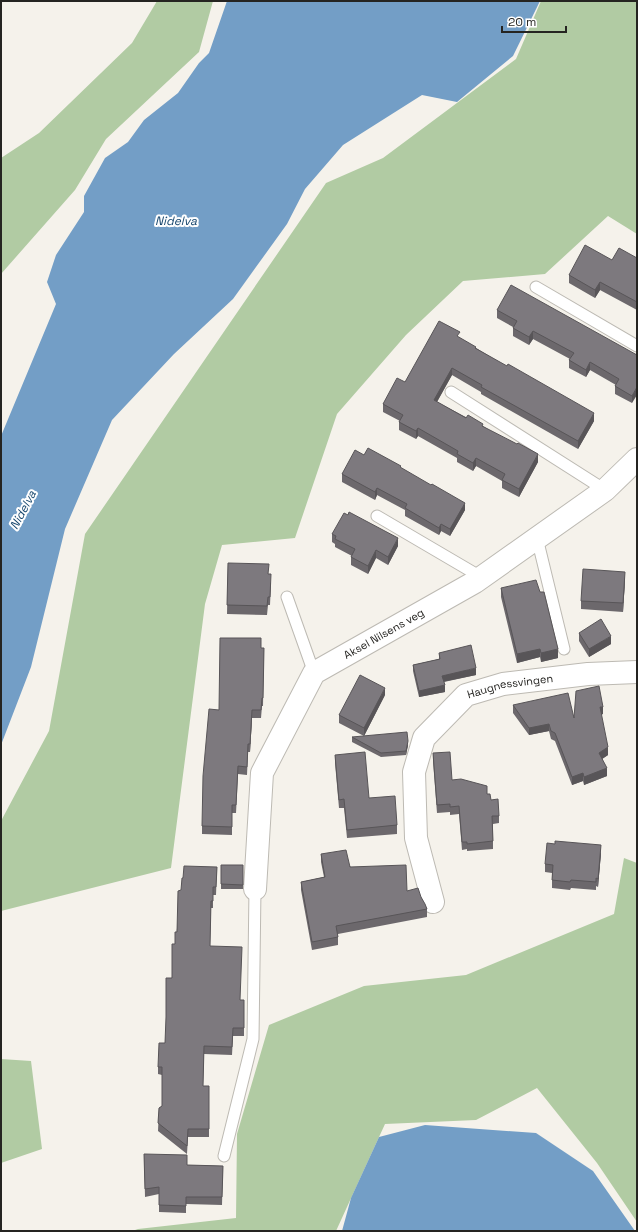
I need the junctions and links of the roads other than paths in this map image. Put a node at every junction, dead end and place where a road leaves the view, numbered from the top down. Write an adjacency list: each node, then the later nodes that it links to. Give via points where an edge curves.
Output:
1 (536, 287): 2 (lane)
2 (637, 346)
3 (451, 392): 5 (lane)
4 (637, 459): 5 (street, Aksel Nilsens veg)
5 (605, 490): 7 (street, Aksel Nilsens veg)
6 (377, 516): 8 (lane)
7 (537, 538): 8 (street, Aksel Nilsens veg); 10 (lane)
8 (481, 577): 12 (street, Aksel Nilsens veg)
9 (287, 597): 12 (lane)
10 (564, 649)
11 (637, 672): 14 (street, Haugnessvingen, via 588,674 503,684 466,695 424,738 414,772 416,838)
12 (314, 673): 13 (street, via 262,773)
13 (255, 889): 15 (lane, via 253,1039)
14 (433, 902)
15 (224, 1156)

